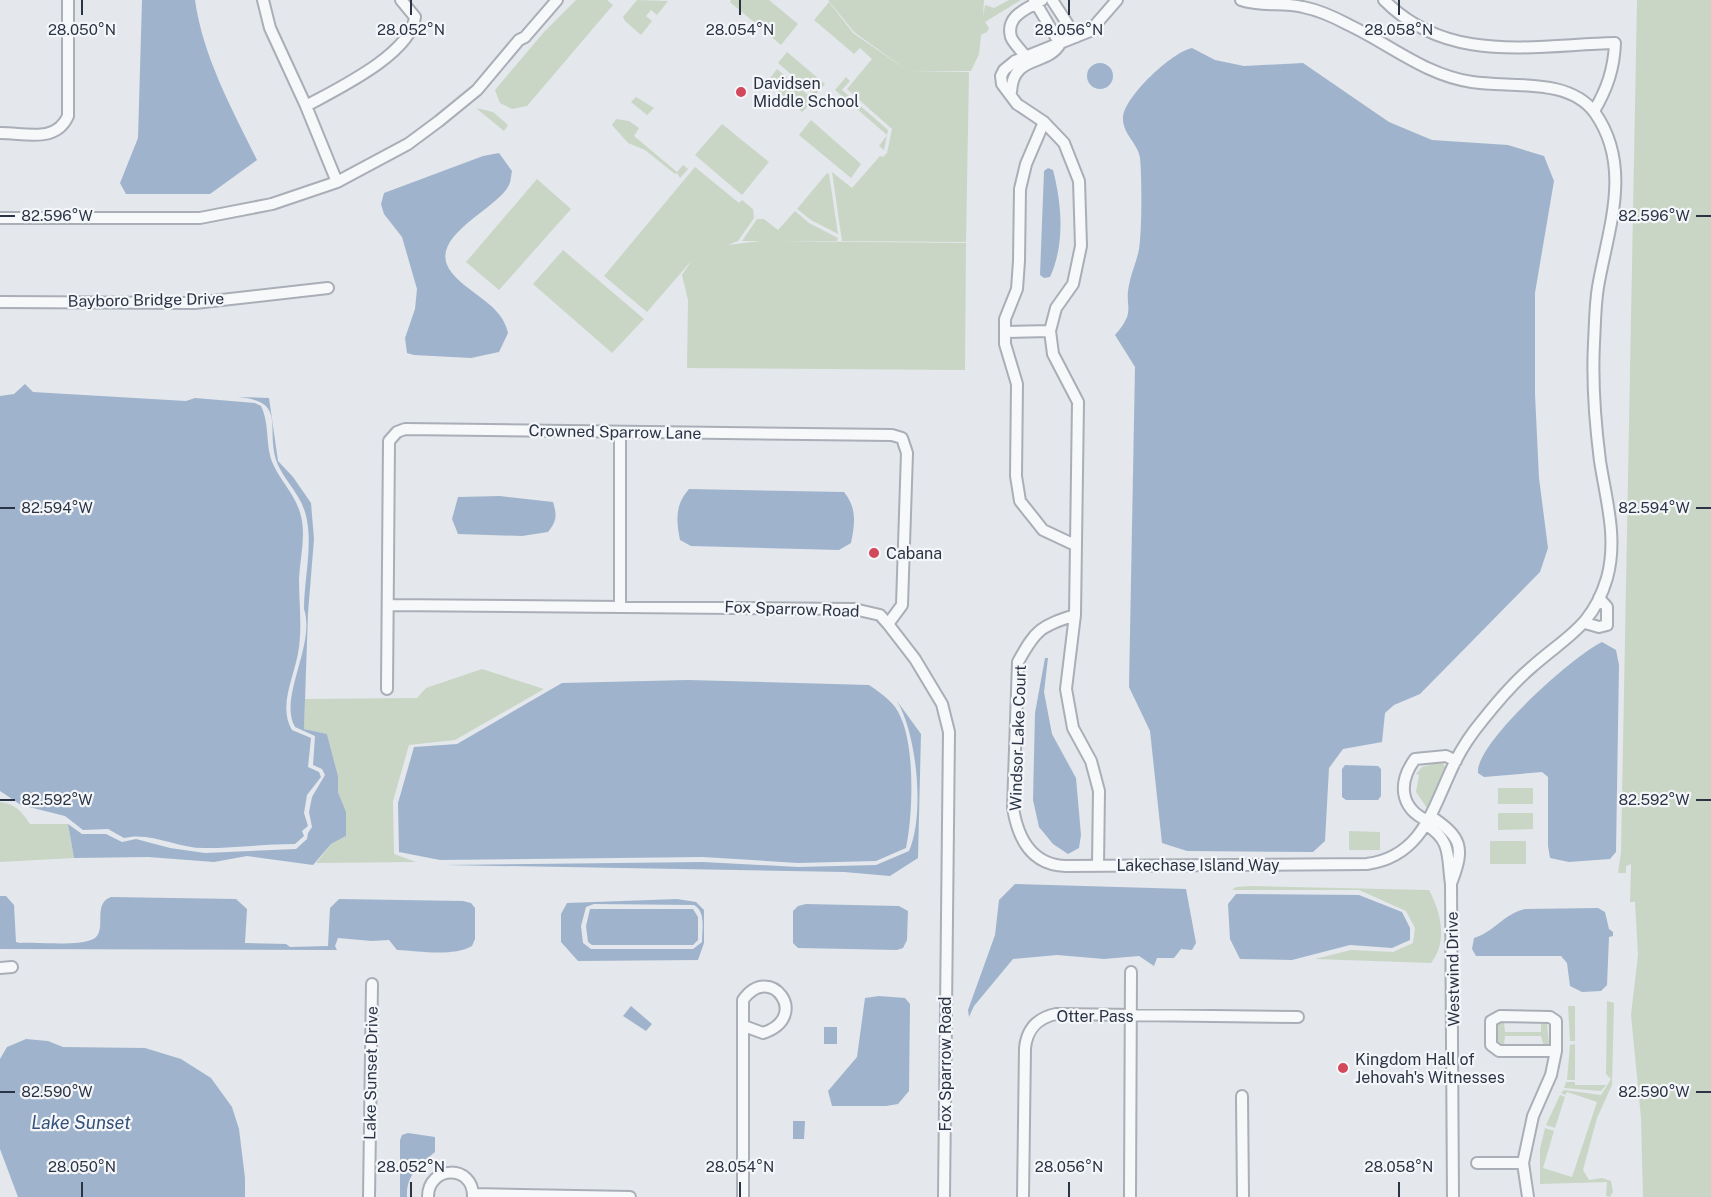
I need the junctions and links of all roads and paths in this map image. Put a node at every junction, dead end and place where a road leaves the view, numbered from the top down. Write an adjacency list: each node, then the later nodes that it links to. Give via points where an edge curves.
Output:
1 (68, 0): 18 (street, via 68,116 63,127 53,134)
2 (263, 0): 15 (street, via 270,28)
3 (401, 0): 15 (street, via 415,17 414,29 404,42 346,84)
4 (548, 0): 12 (street)
5 (557, 0): 12 (street)
6 (1052, 0): 11 (street)
7 (1117, 0): 11 (street, via 1090,31)
8 (1242, 0): 16 (street, via 1302,6 1349,24 1432,72 1472,82 1551,88)
9 (1384, 0): 16 (street, via 1419,27 1443,38 1484,48 1615,43 1612,71)
10 (1037, 2): 13 (street); 14 (street, via 1019,12 1012,23 1011,37)
11 (1076, 37): 13 (street)
12 (519, 40): 19 (street, via 477,90 439,121 408,144)
13 (1060, 44): 14 (street)
14 (1026, 60): 17 (street, via 1004,70 1002,84 1017,104)
15 (306, 106): 19 (street)
16 (1594, 111): 27 (street, Lakechase Island Way, via 1616,160 1617,185 1597,292 1594,352 1600,461 1612,529 1607,576)
17 (1044, 122): 23 (street, via 1064,143 1079,181 1080,246 1073,284 1056,308); 24 (street, via 1020,189 1017,289 1005,319)
18 (0, 133)
19 (338, 182): 20 (street, via 272,204 200,218)
20 (0, 218)
21 (328, 288): 22 (street, Bayboro Bridge Drive, via 195,303)
22 (0, 302)
23 (1050, 331): 24 (street); 26 (street, Lakechase Island Way, via 1053,354 1078,402)
24 (1005, 332): 26 (street, via 1017,384 1016,476 1020,501 1043,530)
25 (620, 432): 28 (street, Crowned Sparrow Lane, via 397,432 389,441); 29 (street); 32 (street, Crowned Sparrow Lane, via 902,438 907,453 902,605)
26 (1075, 545): 30 (street, Lakechase Island Way)
27 (1599, 598): 31 (street, Lakechase Island Way); 31 (street, via 1607,607 1607,625)
28 (389, 605): 29 (street, Fox Sparrow Road); 33 (street, Crowned Sparrow Lane)
29 (620, 606): 32 (street, Fox Sparrow Road, via 854,609 880,615)
30 (1075, 615): 36 (street, Lakechase Island Way, via 1066,689 1073,728 1100,791); 36 (street, Windsor Lake Court, via 1044,625 1029,641 1018,662 1013,808 1017,831 1043,862)
31 (1585, 623): 34 (street, Lakechase Island Way, via 1532,666 1482,721)
32 (888, 624): 53 (street, Fox Sparrow Road, via 942,704 949,732)
33 (387, 690)
34 (1456, 761): 35 (street, Lakechase Island Way); 35 (street, via 1446,756 1415,759 1404,773 1403,795 1418,817)
35 (1429, 821): 36 (street, Lakechase Island Way, via 1405,850 1391,859 1367,864); 57 (street, Westwind Drive, via 1451,830 1459,844 1459,863 1451,884)
36 (1098, 865)
37 (0, 968): 38 (street)
38 (12, 968)
39 (1131, 972): 41 (street)
40 (372, 984): 49 (street, Lake Sunset Drive)
41 (1131, 1016): 42 (street, Otter Pass); 54 (street, Otter Pass, via 1056,1014 1035,1023 1026,1036); 55 (street)
42 (1298, 1017)
43 (744, 1026): 43 (street, via 743,1000 749,991 761,986 782,994 786,1008 783,1022 763,1033); 52 (street)
44 (1556, 1051): 44 (street, via 1556,1021 1550,1017 1500,1016 1491,1021 1491,1045 1499,1051); 47 (street, via 1551,1075 1533,1116)
45 (1242, 1096): 56 (street)
46 (1477, 1163): 47 (street)
47 (1523, 1163): 58 (street)
48 (473, 1195): 50 (street, via 468,1180 450,1172 432,1181); 51 (street)
49 (369, 1197)
50 (428, 1197)
51 (630, 1197)
52 (743, 1197)
53 (944, 1197)
54 (1023, 1197)
55 (1130, 1197)
56 (1243, 1197)
57 (1453, 1197)
58 (1528, 1197)

